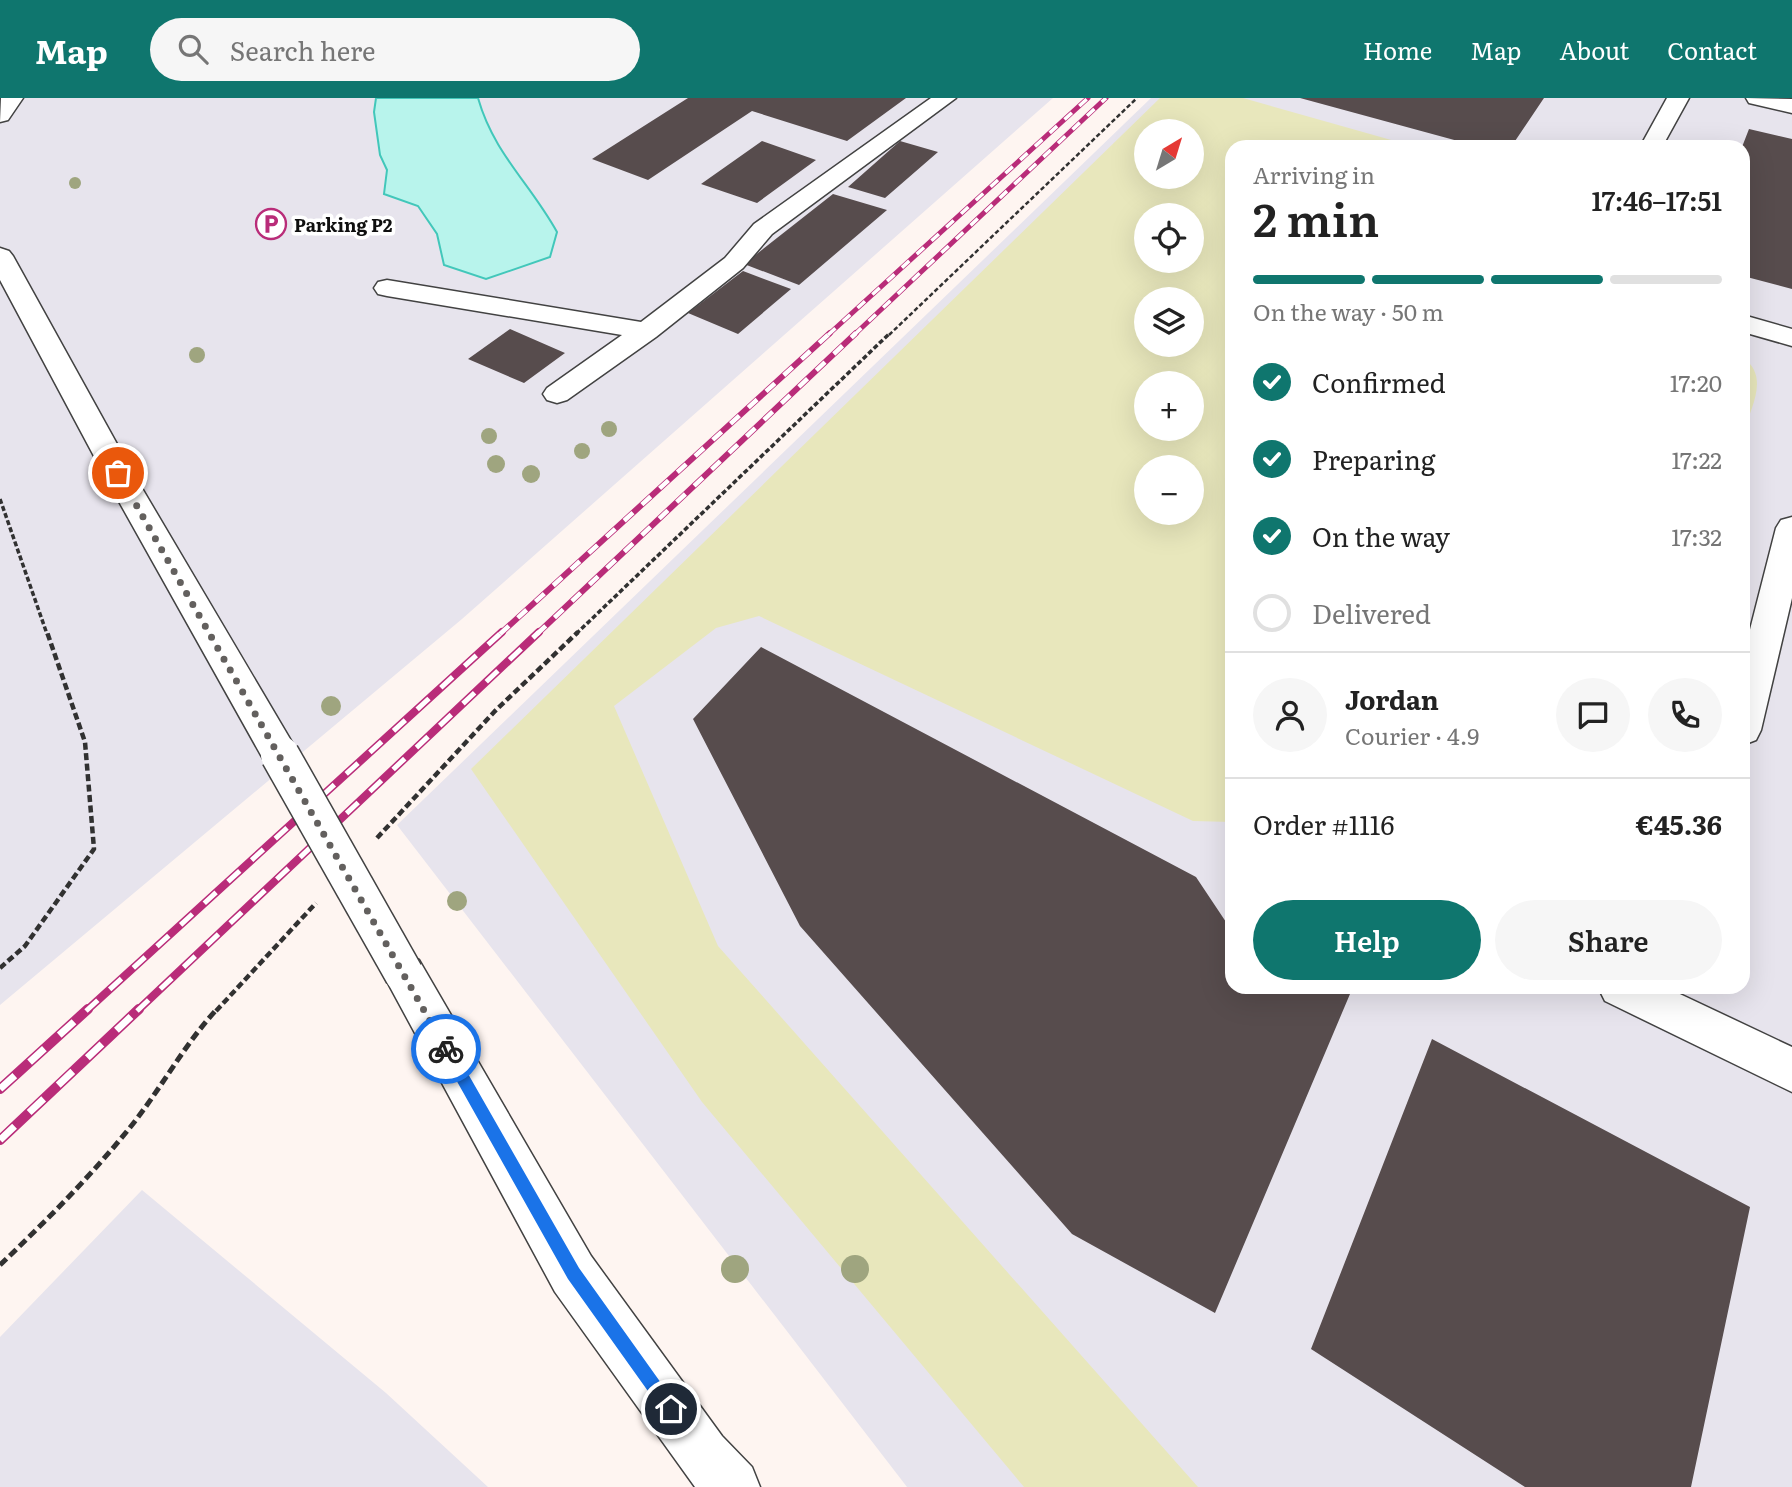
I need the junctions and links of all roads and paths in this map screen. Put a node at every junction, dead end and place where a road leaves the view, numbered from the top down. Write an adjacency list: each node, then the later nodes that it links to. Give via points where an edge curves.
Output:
1 (12, 98): 7 (street)
2 (945, 98): 12 (street, via 763,229 734,263)
3 (1137, 98): 18 (path, via 495,711)
4 (1678, 98): 8 (street)
5 (1757, 98): 6 (street)
6 (1792, 106)
7 (0, 115)
8 (1655, 140)
9 (0, 256): 25 (street, bridge, via 118,473 573,1274 703,1455)
10 (387, 288): 12 (street)
11 (1750, 325): 13 (street)
12 (646, 331): 14 (street)
13 (1792, 338)
14 (557, 394)
15 (0, 499): 20 (path, via 85,742 94,849 24,946)
16 (1792, 528): 17 (street)
17 (1750, 701)
18 (374, 841)
19 (318, 901): 24 (path, via 197,1031 132,1125 53,1214)
20 (0, 968)
21 (1651, 994): 22 (street)
22 (1678, 1000): 23 (street)
23 (1792, 1070)
24 (0, 1265)
25 (732, 1487)

